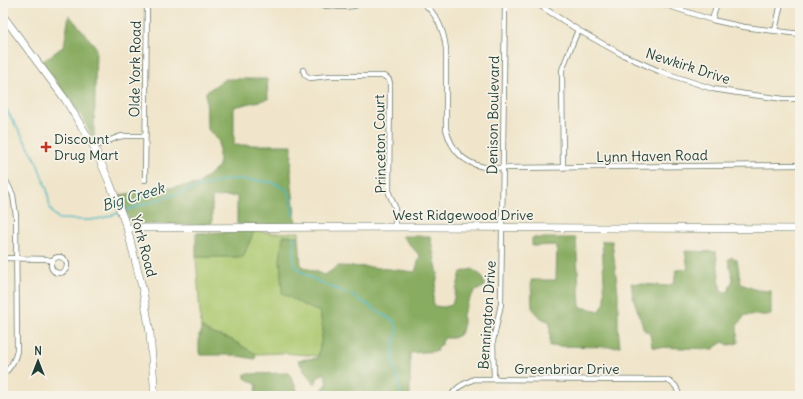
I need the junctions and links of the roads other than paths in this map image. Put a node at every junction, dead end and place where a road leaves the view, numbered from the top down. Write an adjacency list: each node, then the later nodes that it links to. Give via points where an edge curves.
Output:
1 (147, 3): 17 (street, Olde York Road)
2 (291, 3): 3 (street, via 342,7)
3 (361, 3)
4 (423, 3): 20 (street, Lynn Haven Road, via 440,23 445,39 446,129 449,138 455,150 464,159 485,168)
5 (505, 3): 20 (street, Denison Boulevard)
6 (536, 3): 12 (street, Newkirk Drive)
7 (660, 3): 11 (street)
8 (717, 3): 11 (street)
9 (781, 3): 13 (street)
10 (3, 16): 18 (main road, York Road, via 65,99)
11 (712, 20): 13 (street)
12 (578, 30): 16 (street, Newkirk Drive, via 659,71 707,86 745,94); 21 (street, via 562,70)
13 (775, 31): 14 (street)
14 (800, 34)
15 (303, 70): 26 (street, Princeton Court, via 310,78 383,76 389,80 389,193 395,207)
16 (800, 99)
17 (145, 136): 18 (street, Olde York Road, via 118,137); 23 (street, Olde York Road)
18 (94, 147): 25 (main road, York Road)
19 (800, 166): 21 (street, Lynn Haven Road)
20 (503, 168): 21 (street, Lynn Haven Road); 27 (street, Denison Boulevard)
21 (563, 168)
22 (3, 175): 24 (street)
23 (145, 180)
24 (4, 181): 30 (street, via 13,195)
25 (127, 228): 26 (main road, West Ridgewood Drive); 34 (main road, York Road, via 143,291 150,334)
26 (395, 228): 27 (main road, West Ridgewood Drive)
27 (502, 228): 28 (main road, West Ridgewood Drive); 33 (street, Bennington Drive, via 501,304 493,341)
28 (800, 229)
29 (3, 258): 30 (street)
30 (17, 258): 31 (street); 32 (street, via 17,351 14,361)
31 (52, 261)
32 (3, 374)
33 (494, 380): 35 (street, Greenbriar Drive, via 474,380 462,384); 36 (street, Greenbriar Drive, via 666,380 674,384)
34 (154, 396)
35 (451, 396)
36 (679, 396)

